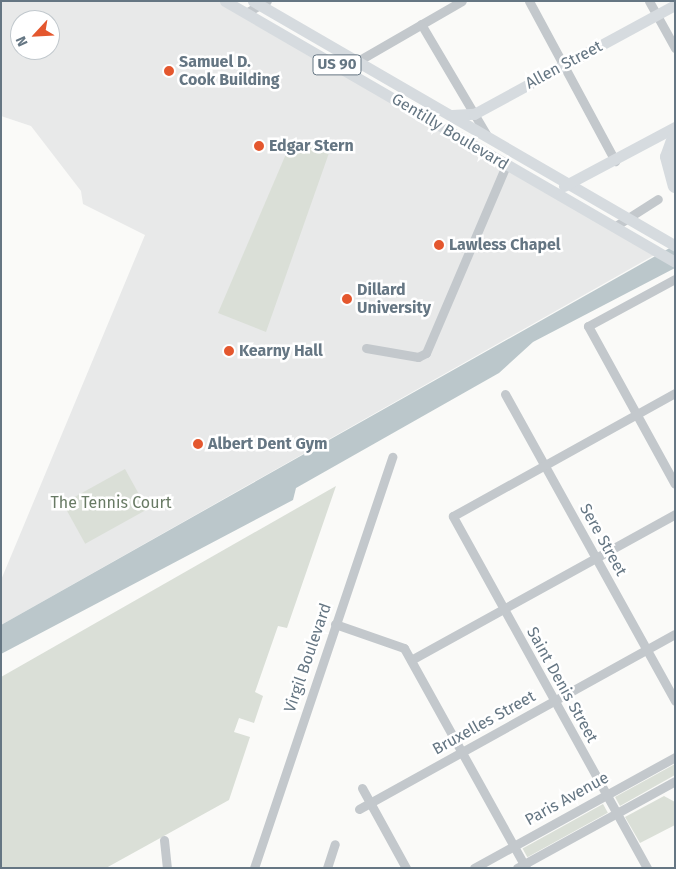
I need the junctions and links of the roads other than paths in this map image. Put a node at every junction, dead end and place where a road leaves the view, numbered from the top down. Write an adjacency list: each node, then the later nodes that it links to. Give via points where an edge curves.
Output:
1 (225, 1): 7 (main road, Gentilly Boulevard / US 90)
2 (462, 1): 9 (street)
3 (529, 1): 12 (street)
4 (649, 1): 8 (street)
5 (260, 3): 7 (street); 11 (main road, Gentilly Boulevard / US 90)
6 (675, 5): 8 (main road, Allen Street)
7 (240, 7): 13 (main road, Gentilly Boulevard / US 90)
8 (657, 15): 10 (street); 12 (main road, Allen Street)
9 (421, 24): 11 (street); 14 (street)
10 (675, 48)
11 (357, 62): 13 (street); 15 (main road, Gentilly Boulevard / US 90)
12 (564, 65): 14 (main road, Allen Street); 19 (street)
13 (344, 69): 20 (main road, Gentilly Boulevard / US 90)
14 (474, 114): 15 (main road, Allen Street); 17 (street)
15 (451, 115): 17 (main road, Gentilly Boulevard)
16 (675, 128): 19 (main road)
17 (486, 134): 21 (main road, Gentilly Boulevard)
18 (675, 135): 23 (highway, via 667,157)
19 (616, 162): 21 (main road)
20 (506, 165): 22 (main road, Gentilly Boulevard / US 90); 30 (street, via 426,353 418,357)
21 (570, 185): 22 (main road); 25 (main road, Gentilly Boulevard)
22 (544, 186): 26 (main road, Gentilly Boulevard)
23 (675, 186)
24 (658, 199): 25 (street)
25 (628, 219): 26 (street); 27 (main road, Gentilly Boulevard)
26 (614, 227): 28 (main road, Gentilly Boulevard)
27 (675, 246)
28 (675, 262)
29 (675, 279): 33 (street, via 588,326)
30 (366, 348)
31 (675, 393): 33 (street)
32 (505, 394): 35 (street, Sere Street)
33 (637, 414): 35 (street); 36 (street)
34 (392, 457): 40 (street, Virgil Boulevard)
35 (544, 465): 38 (street, Sere Street); 39 (street, Saint Denis Street, via 453,516)
36 (675, 484)
37 (675, 514): 38 (street)
38 (595, 558): 39 (street); 42 (street, Sere Street)
39 (502, 609): 43 (street); 45 (street, Saint Denis Street)
40 (335, 624): 43 (street, via 404,648); 59 (street, Virgil Boulevard)
41 (675, 634): 42 (street, Bruxelles Street)
42 (647, 650): 44 (street, Sere Street); 45 (street, Bruxelles Street)
43 (411, 660): 46 (street)
44 (675, 700)
45 (554, 702): 46 (street, Bruxelles Street); 50 (street, Saint Denis Street)
46 (462, 753): 51 (street, Bruxelles Street); 56 (street)
47 (675, 756): 50 (street, Paris Avenue)
48 (675, 781): 53 (street)
49 (362, 788): 51 (street)
50 (606, 795): 53 (street, Saint Denis Street); 56 (street, Paris Avenue)
51 (370, 803): 52 (street, Bruxelles Street); 61 (street)
52 (359, 809)
53 (616, 813): 57 (street); 63 (street, Saint Denis Street)
54 (164, 840): 58 (street)
55 (335, 844): 60 (street)
56 (514, 846): 57 (street); 62 (street, Paris Avenue)
57 (522, 866)
58 (167, 868)
59 (254, 868)
60 (327, 868)
61 (406, 868)
62 (474, 868)
63 (647, 868)

